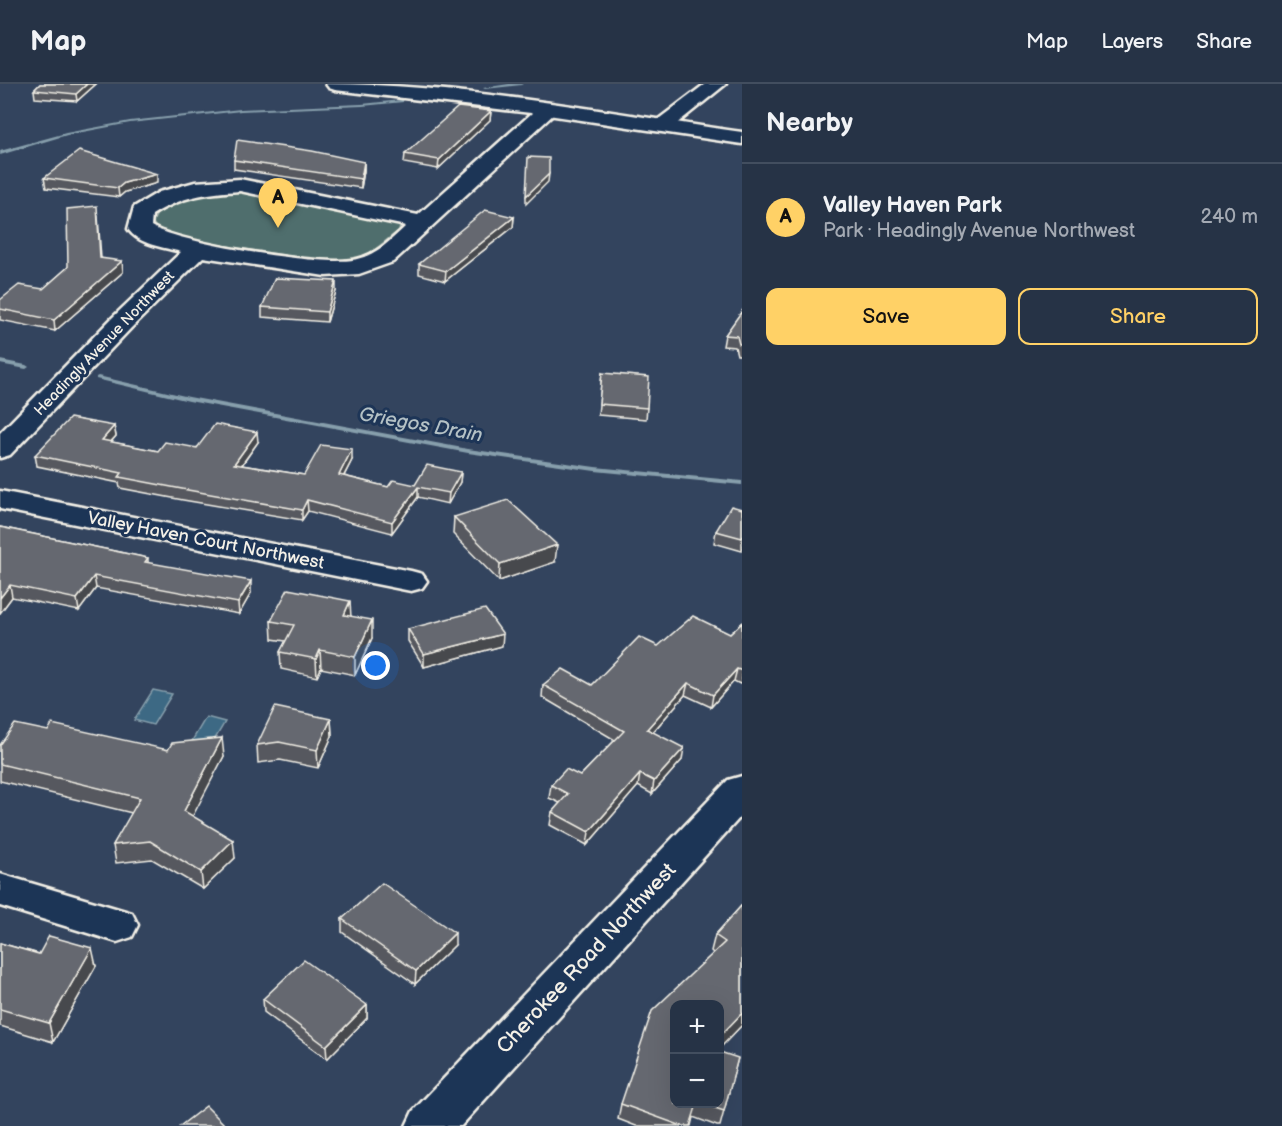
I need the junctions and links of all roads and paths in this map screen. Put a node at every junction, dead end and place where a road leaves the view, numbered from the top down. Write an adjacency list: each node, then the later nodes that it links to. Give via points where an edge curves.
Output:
1 (335, 84): 3 (street)
2 (717, 84): 4 (street)
3 (548, 109): 4 (street); 6 (street)
4 (663, 125): 5 (street)
5 (742, 138)
6 (423, 222): 7 (street, via 385,258 358,267 325,268); 7 (street, via 240,185 203,187 167,197 142,212 139,229 154,238)
7 (198, 249): 8 (street, Headingly Avenue Northwest, via 144,298)
8 (0, 449)
9 (0, 500): 10 (street, Valley Haven Court Northwest)
10 (411, 581)
11 (742, 790): 14 (street, Cherokee Road Northwest)
12 (0, 890): 13 (street)
13 (117, 925)
14 (430, 1126)

